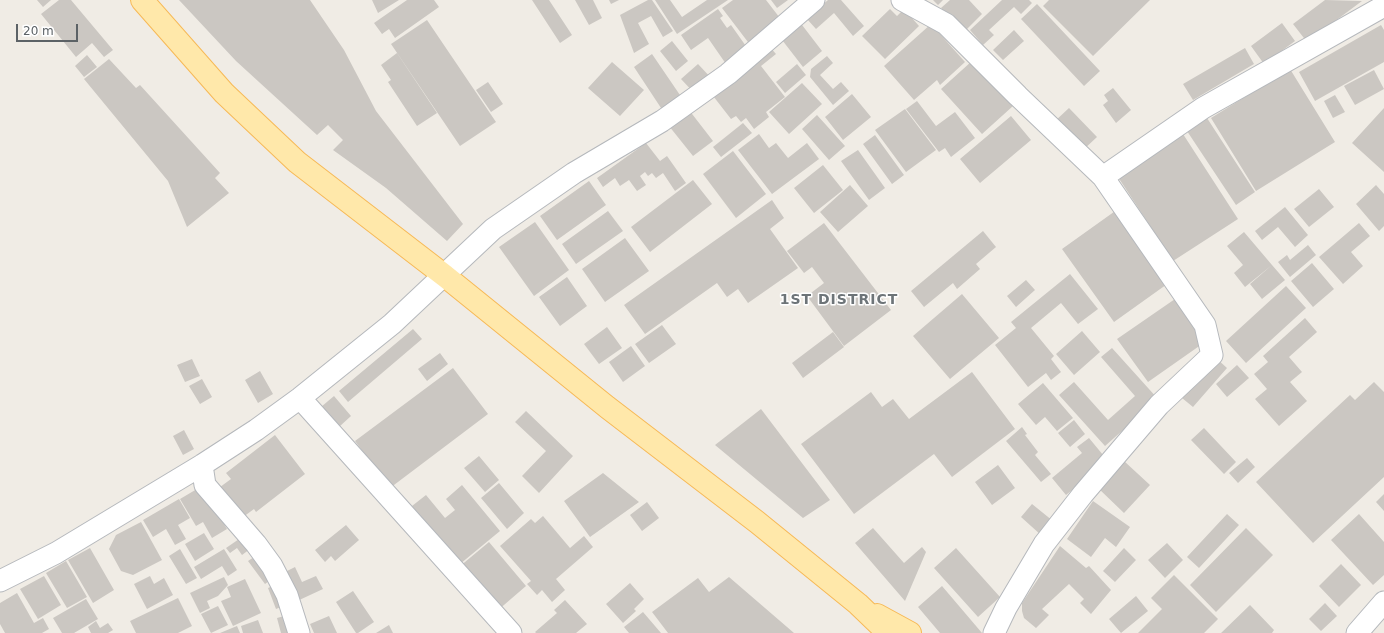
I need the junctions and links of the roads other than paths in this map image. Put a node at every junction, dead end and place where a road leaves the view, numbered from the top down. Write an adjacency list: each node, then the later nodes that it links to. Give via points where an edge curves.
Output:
1 (142, 0): 6 (main road, via 224,93 297,162)
2 (814, 0): 6 (street, via 722,78 662,121 574,173 493,229)
3 (902, 0): 5 (street, via 946,24)
4 (1384, 6): 5 (street, via 1203,108)
5 (1103, 177): 16 (street, via 1205,325 1212,355 1159,405 1054,531 1044,544)
6 (445, 276): 7 (street, via 392,324); 11 (main road)
7 (300, 398): 8 (street); 13 (street)
8 (202, 465): 9 (street, via 56,553); 12 (street, via 205,485 272,566 287,595)
9 (0, 581)
10 (1384, 602): 17 (street)
11 (858, 604): 14 (main road); 15 (main road)
12 (299, 633)
13 (511, 633)
14 (888, 633)
15 (910, 633)
16 (994, 633)
17 (1358, 633)

